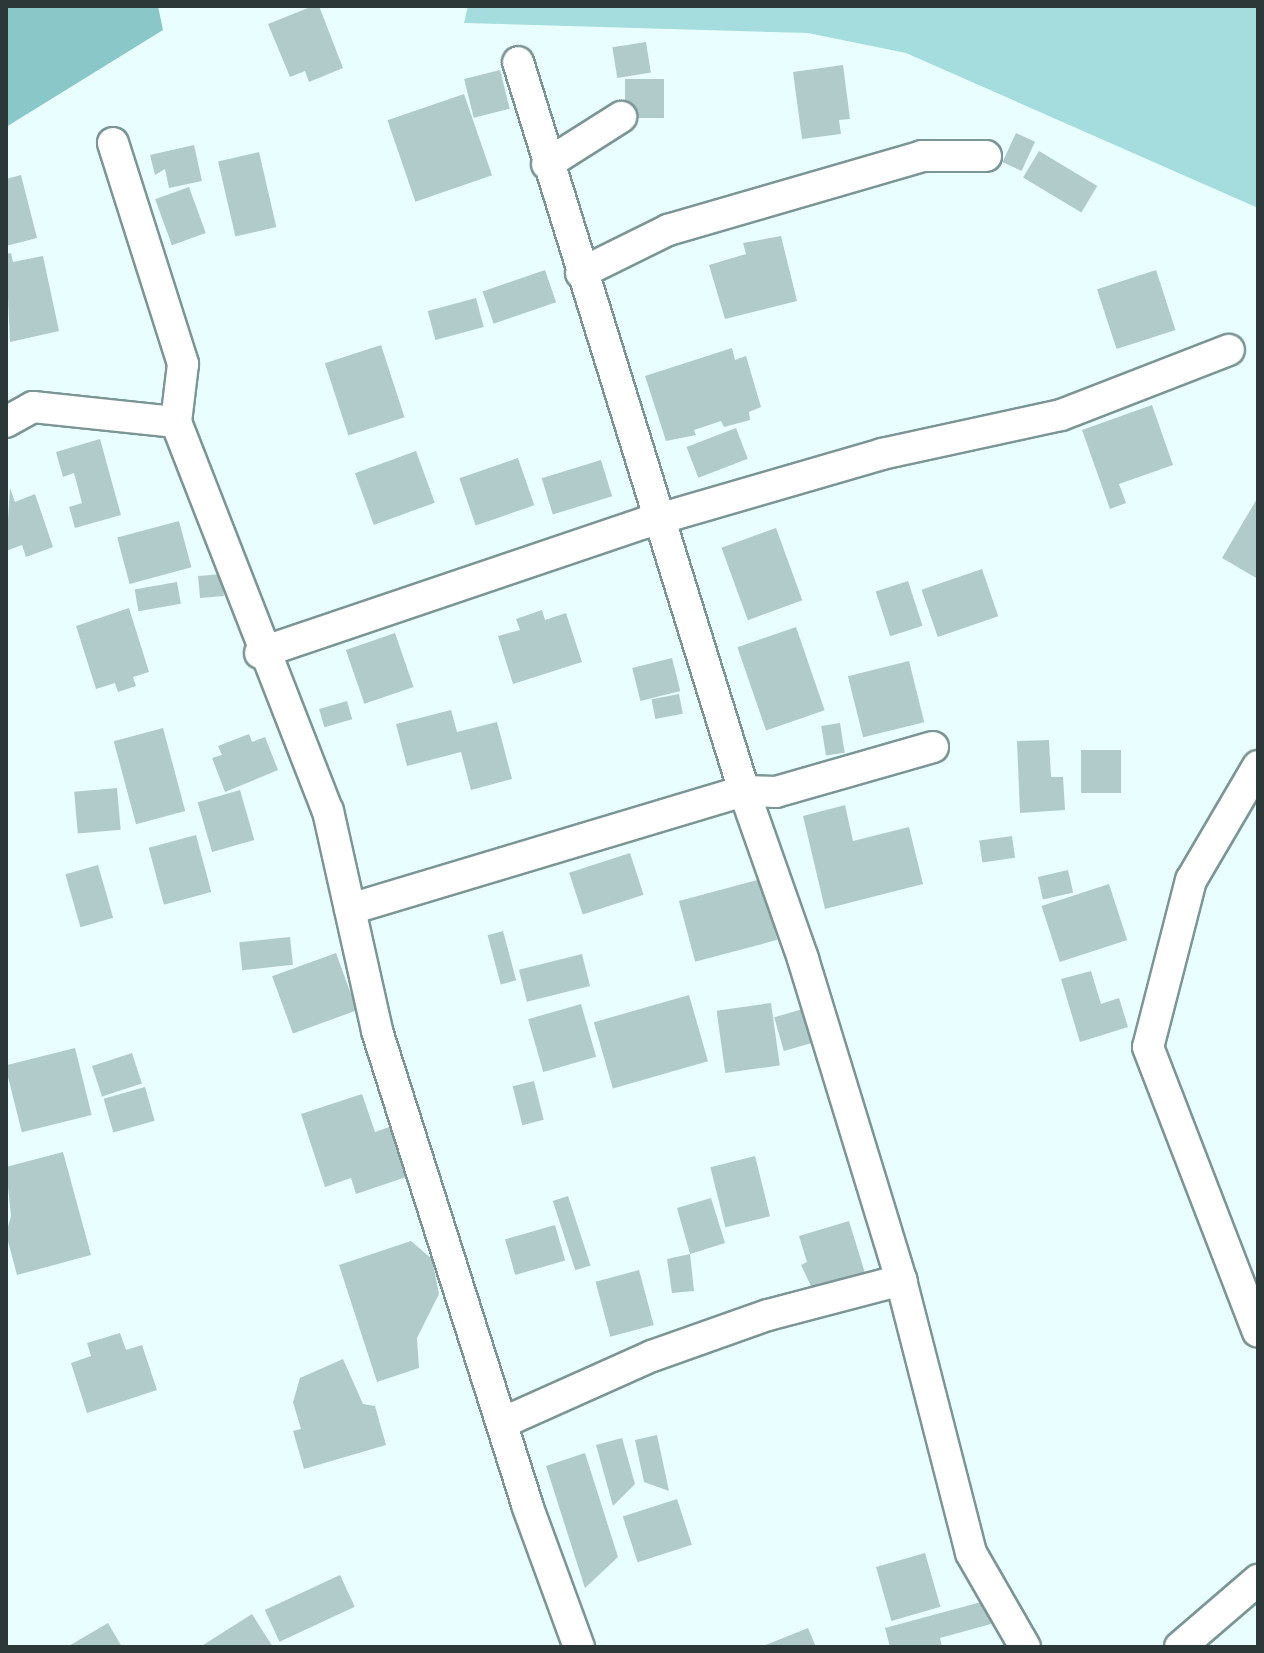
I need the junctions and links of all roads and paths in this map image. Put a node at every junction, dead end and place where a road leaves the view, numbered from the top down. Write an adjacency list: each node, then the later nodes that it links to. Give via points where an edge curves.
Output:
1 (518, 62): 5 (street)
2 (621, 117): 5 (street)
3 (113, 143): 9 (street, via 183,364)
4 (986, 156): 6 (street, via 922,156 668,230)
5 (547, 164): 6 (street)
6 (581, 273): 10 (street)
7 (1229, 350): 10 (street, via 1061,415 882,454)
8 (6, 422): 9 (street, via 33,407)
9 (176, 422): 11 (street)
10 (656, 520): 11 (street); 14 (street)
11 (263, 652): 15 (street, via 328,811)
12 (933, 747): 14 (street, via 776,792)
13 (1258, 766): 17 (street, via 1191,880 1148,1047)
14 (744, 791): 15 (street); 16 (street, via 803,959)
15 (350, 909): 18 (street, via 377,1031)
16 (901, 1280): 18 (street, via 768,1315 652,1356); 21 (street, via 971,1553)
17 (1258, 1332)
18 (502, 1423): 20 (street)
19 (1258, 1580): 22 (street)
20 (579, 1647)
21 (1025, 1647)
22 (1180, 1647)

